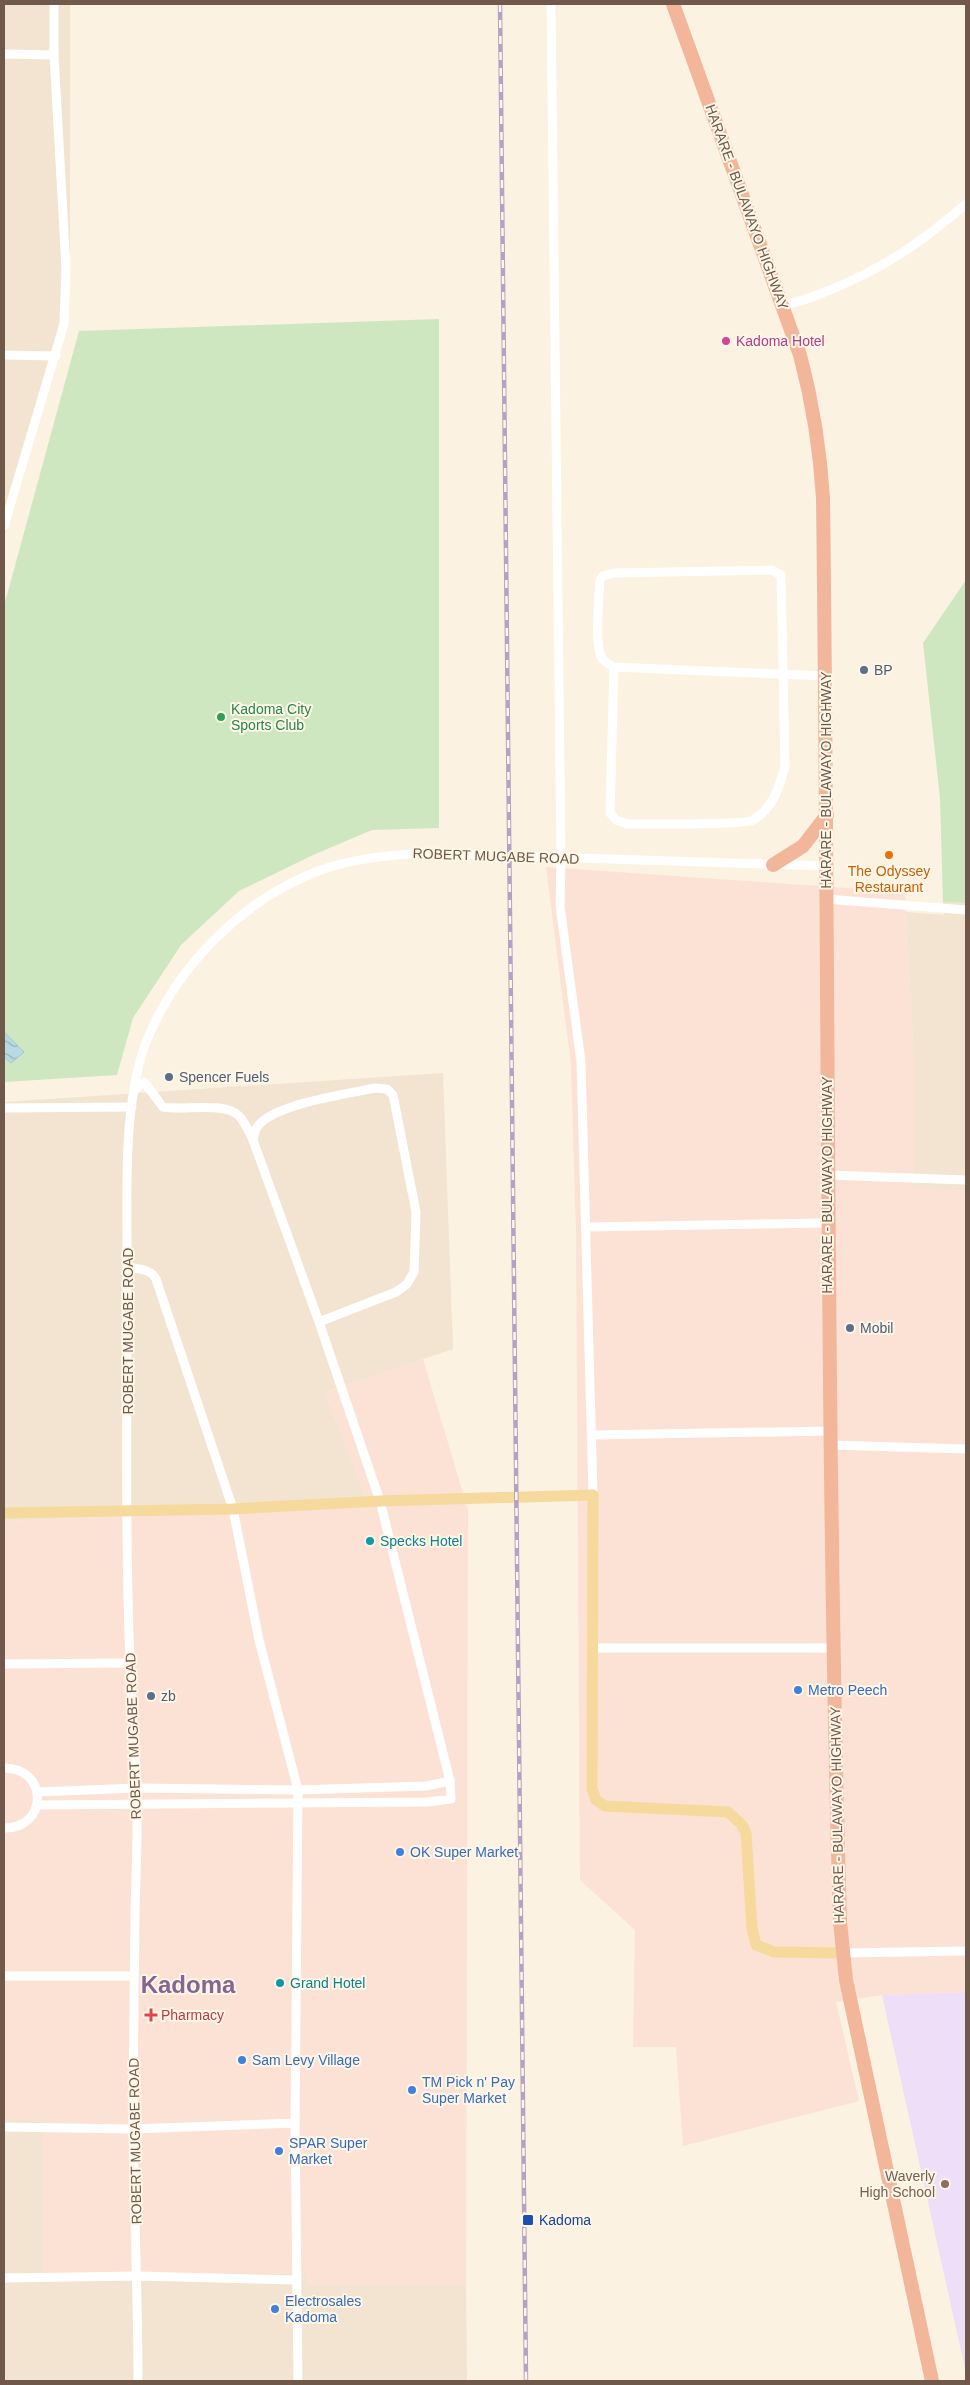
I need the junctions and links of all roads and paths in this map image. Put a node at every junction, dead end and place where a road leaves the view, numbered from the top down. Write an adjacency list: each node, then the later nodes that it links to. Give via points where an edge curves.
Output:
1 (54, 4): 5 (street)
2 (551, 4): 15 (street)
3 (673, 4): 7 (highway, HARARE - BULAWAYO HIGHWAY)
4 (4, 54): 5 (street)
5 (54, 55): 9 (street, via 66,268 64,324)
6 (966, 204): 7 (street, via 895,259 803,301)
7 (783, 305): 13 (highway, HARARE - BULAWAYO HIGHWAY, via 814,408 820,452)
8 (4, 355): 9 (street)
9 (56, 356): 10 (street)
10 (4, 526)
11 (614, 666): 12 (street); 12 (street, via 602,658 600,652 598,621 600,580 603,576 772,570 781,575); 12 (street, via 610,813 626,824 751,822 769,808 779,790 785,766)
12 (785, 675): 13 (street)
13 (825, 676): 14 (highway, HARARE - BULAWAYO HIGHWAY)
14 (826, 815): 16 (highway, via 803,846); 17 (highway, HARARE - BULAWAYO HIGHWAY)
15 (561, 858): 16 (street, ROBERT MUGABE ROAD); 20 (street, ROBERT MUGABE ROAD, via 396,854 316,872 287,887 260,902 231,926 186,972 150,1033 140,1059); 27 (street, via 560,906 581,1062)
16 (773, 865): 17 (street, ROBERT MUGABE ROAD)
17 (827, 866): 18 (highway, HARARE - BULAWAYO HIGHWAY)
18 (826, 899): 19 (street); 24 (highway, HARARE - BULAWAYO HIGHWAY)
19 (966, 910)
20 (134, 1090): 21 (street, ROBERT MUGABE ROAD); 23 (street, via 144,1082 163,1107 233,1111)
21 (132, 1107): 22 (street); 28 (street, ROBERT MUGABE ROAD)
22 (4, 1108)
23 (253, 1140): 29 (street); 29 (street, via 257,1126 288,1107 375,1088 387,1089 393,1095 414,1194 414,1272 396,1292)
24 (827, 1175): 25 (street); 26 (highway, HARARE - BULAWAYO HIGHWAY)
25 (966, 1180)
26 (827, 1223): 27 (street); 30 (highway, HARARE - BULAWAYO HIGHWAY)
27 (587, 1227): 31 (street)
28 (128, 1267): 36 (street, via 153,1274 156,1279); 37 (street, ROBERT MUGABE ROAD)
29 (319, 1322): 35 (street)
30 (830, 1431): 31 (street); 32 (highway, HARARE - BULAWAYO HIGHWAY)
31 (593, 1436): 34 (street)
32 (830, 1445): 33 (street); 40 (highway, HARARE - BULAWAYO HIGHWAY)
33 (966, 1449)
34 (593, 1495): 35 (main road); 39 (main road)
35 (380, 1501): 36 (main road); 44 (street)
36 (233, 1509): 37 (main road); 46 (street, via 259,1640)
37 (128, 1511): 38 (main road); 41 (street, ROBERT MUGABE ROAD)
38 (4, 1513)
39 (593, 1648): 40 (street); 53 (main road, via 592,1789 596,1800 605,1806 728,1812 742,1824 746,1833 752,1928 756,1944 774,1952)
40 (834, 1648): 53 (highway, HARARE - BULAWAYO HIGHWAY)
41 (130, 1663): 42 (street); 45 (street, ROBERT MUGABE ROAD)
42 (4, 1664)
43 (4, 1768): 47 (street, via 24,1773 33,1781)
44 (450, 1781): 46 (street, via 426,1786); 48 (street, via 451,1800)
45 (137, 1788): 46 (street); 47 (street); 49 (street, ROBERT MUGABE ROAD)
46 (298, 1790): 48 (street)
47 (37, 1792): 50 (street)
48 (298, 1802): 49 (street); 56 (street)
49 (137, 1804): 50 (street); 55 (street, ROBERT MUGABE ROAD)
50 (37, 1805): 51 (street, via 24,1824)
51 (4, 1828)
52 (966, 1950): 53 (street)
53 (842, 1953): 64 (highway, HARARE - BULAWAYO HIGHWAY)
54 (4, 1976): 55 (street)
55 (134, 1976): 58 (street, ROBERT MUGABE ROAD)
56 (295, 2123): 58 (street); 61 (street)
57 (4, 2127): 58 (street)
58 (133, 2129): 59 (street, ROBERT MUGABE ROAD)
59 (138, 2276): 60 (street); 61 (street); 62 (street, ROBERT MUGABE ROAD)
60 (4, 2278)
61 (297, 2280): 63 (street)
62 (138, 2381)
63 (298, 2381)
64 (932, 2381)

